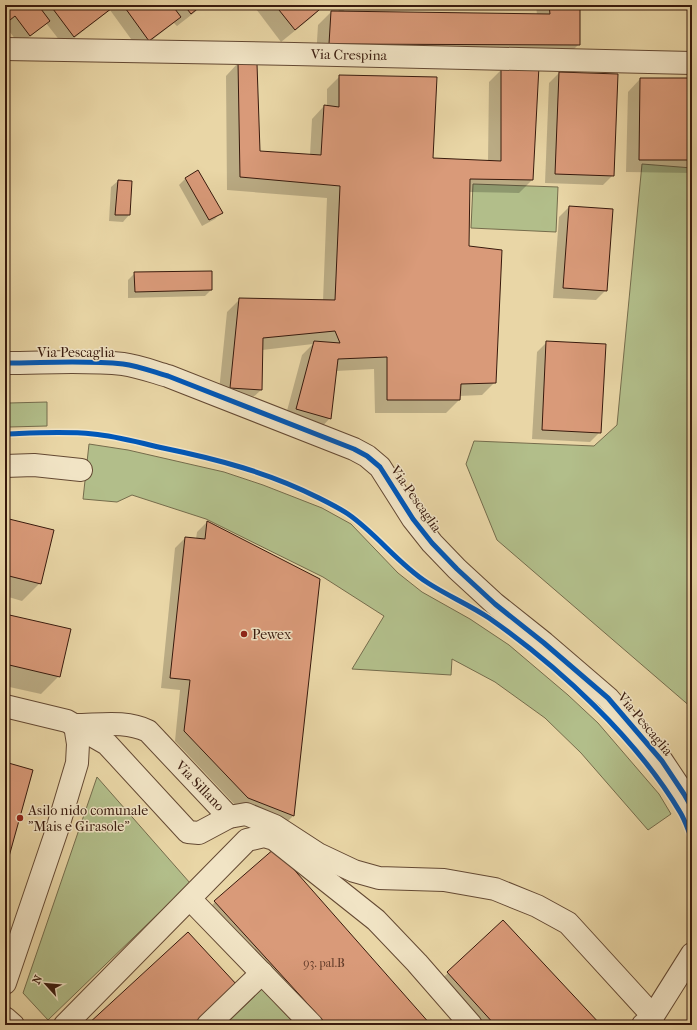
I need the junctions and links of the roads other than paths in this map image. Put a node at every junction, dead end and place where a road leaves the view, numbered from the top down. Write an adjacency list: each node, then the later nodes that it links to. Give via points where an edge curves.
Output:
1 (5, 49): 2 (street, Via Crespina)
2 (692, 63)
3 (5, 364): 8 (street, Via Pescaglia, via 125,364 168,376 354,448 367,456 380,467 432,543 457,569 608,698 662,762)
4 (5, 466): 5 (street, via 34,465)
5 (81, 470)
6 (5, 706): 7 (street, Via Sillano)
7 (75, 725): 9 (street, Via Sillano, via 138,726 148,731); 9 (street, Via Sillano, via 107,744 188,832 198,833); 13 (street, via 77,763)
8 (692, 808)
9 (229, 817): 15 (street, via 246,814 275,826 318,854 354,871 379,878 444,880 473,884 495,889 537,906 568,923)
10 (190, 899): 12 (street); 17 (street); 20 (street, via 247,840 264,836 274,838 376,920)
11 (692, 954): 15 (street)
12 (262, 973): 18 (street); 19 (street)
13 (5, 983)
14 (5, 1018): 16 (street)
15 (650, 1022)
16 (12, 1025)
17 (65, 1025)
18 (208, 1025)
19 (312, 1025)
20 (471, 1025)

